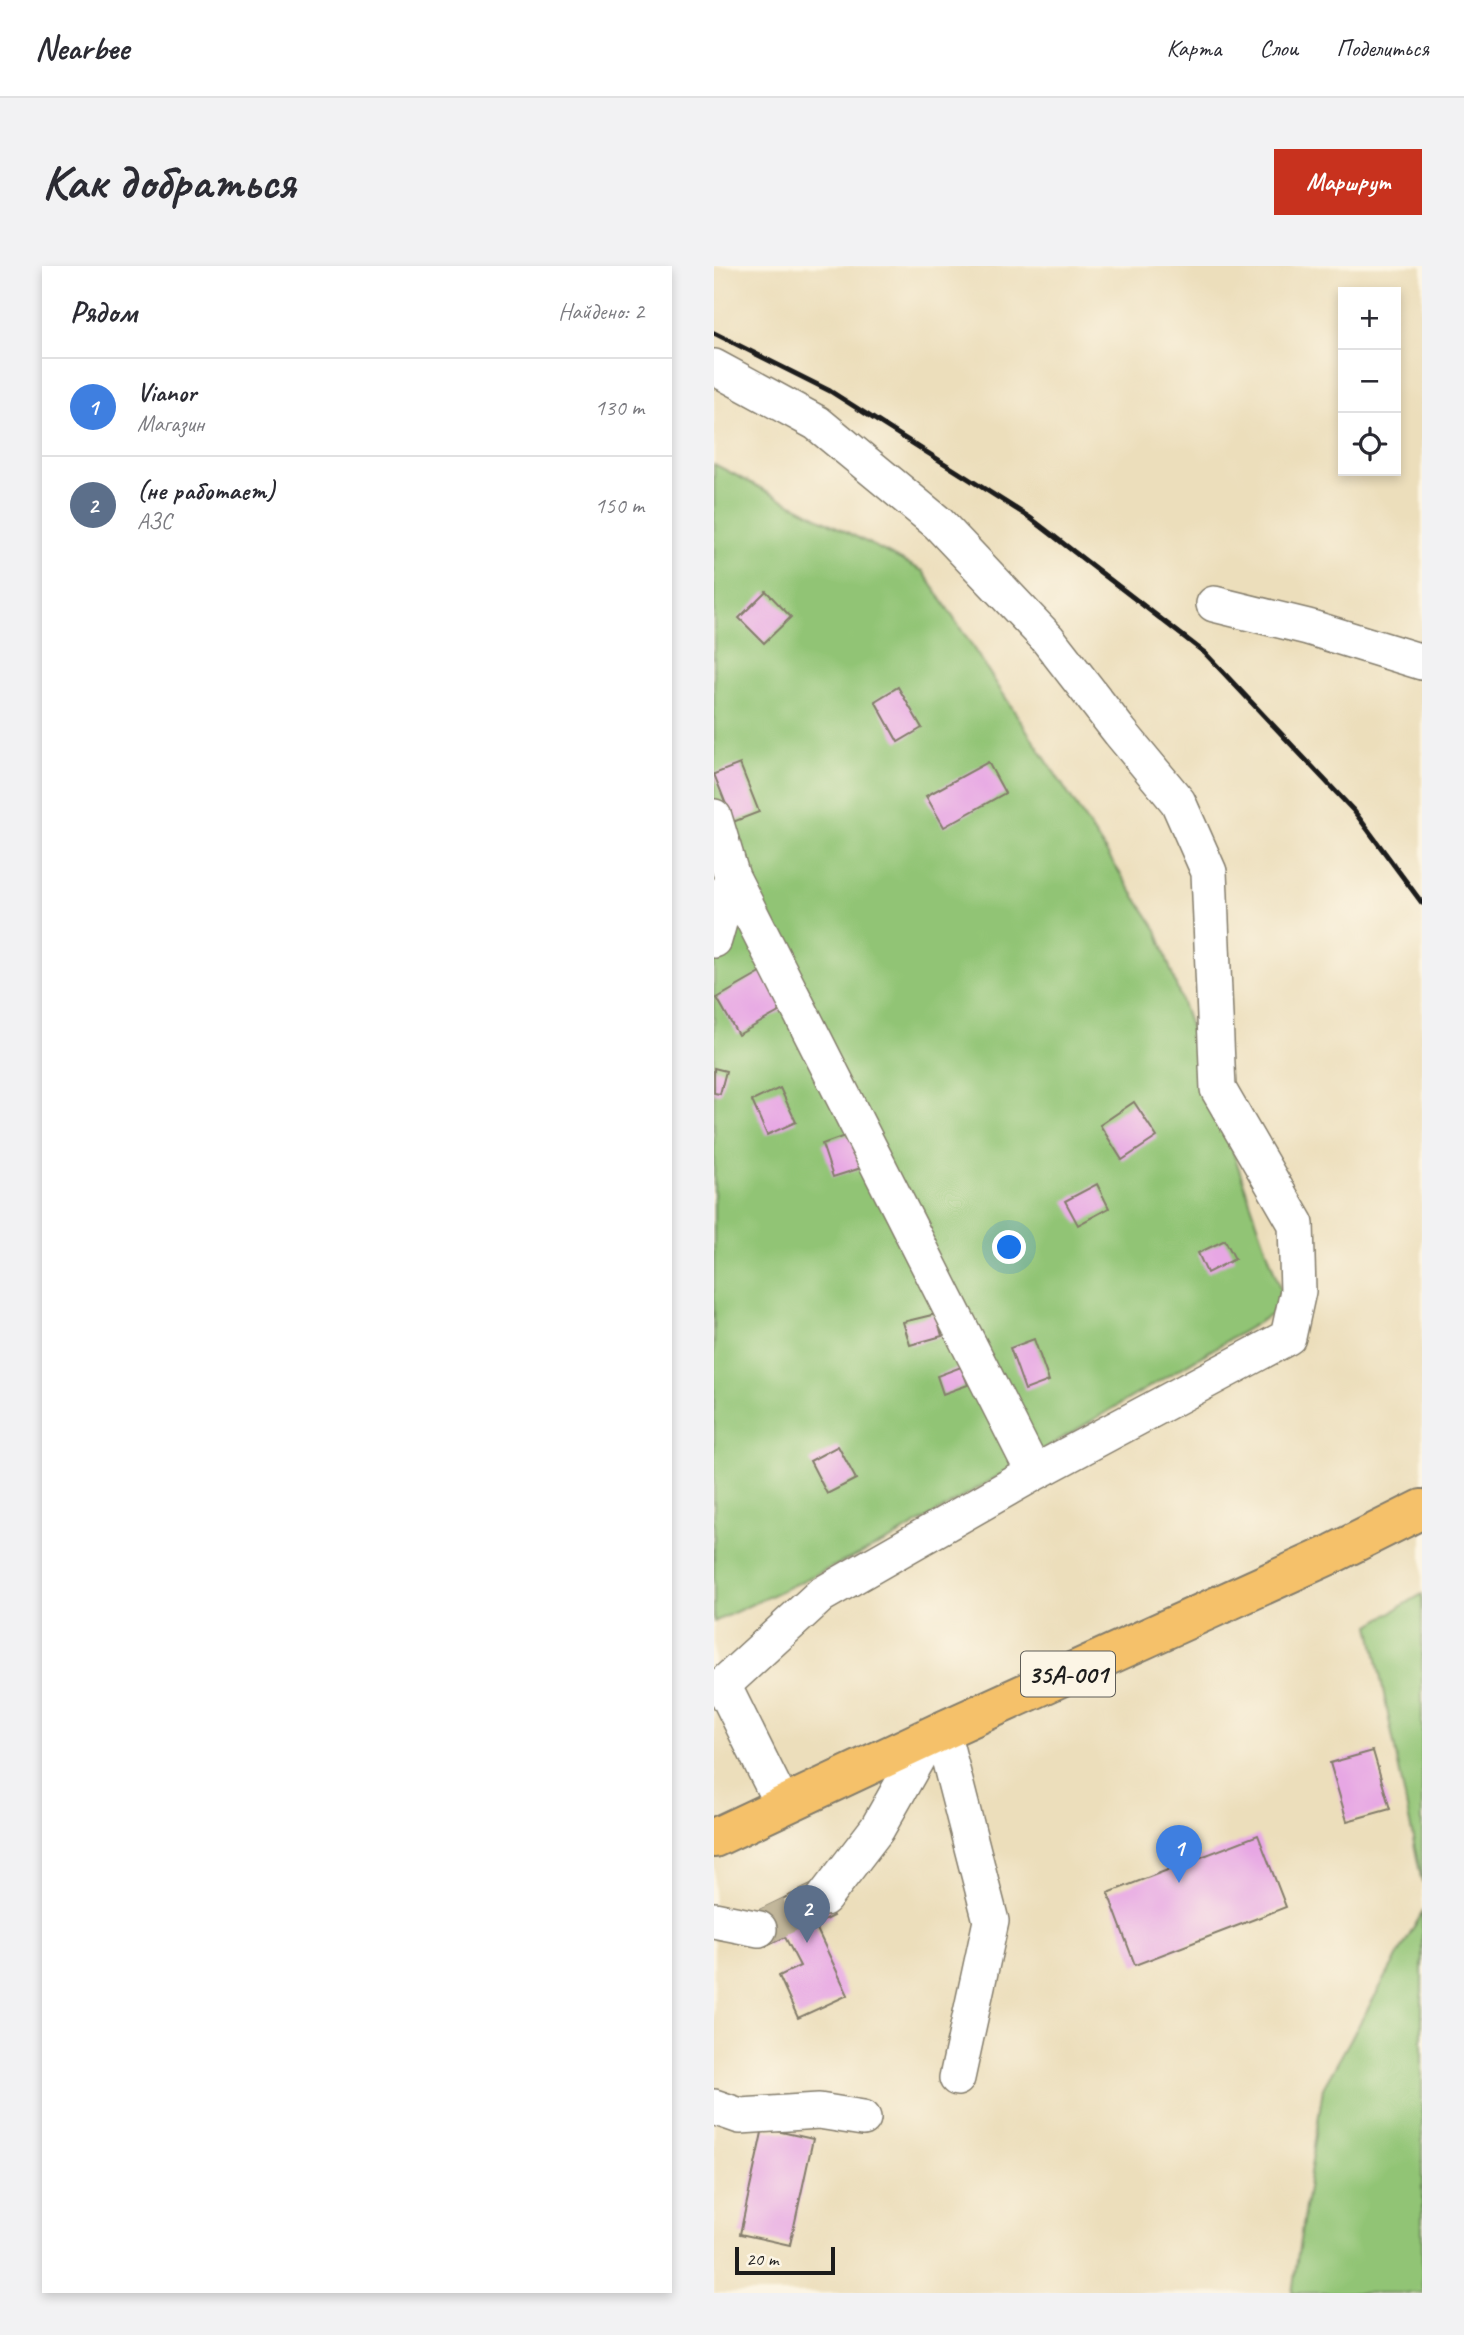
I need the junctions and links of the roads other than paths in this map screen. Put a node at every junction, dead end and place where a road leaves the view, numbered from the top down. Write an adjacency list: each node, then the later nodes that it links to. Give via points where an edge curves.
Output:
1 (714, 367): 7 (lane, via 817,423 938,523 1047,638 1178,802 1209,872 1218,1088 1296,1224 1298,1291 1288,1337)
2 (1214, 604): 3 (lane)
3 (1422, 662)
4 (714, 817): 5 (lane)
5 (732, 877): 6 (lane); 7 (lane)
6 (714, 940)
7 (1034, 1474): 10 (lane, via 821,1595)
8 (1422, 1487): 12 (main road, 35А-001, via 933,1713)
9 (1422, 1508): 11 (main road, 35А-001, via 1334,1553)
10 (719, 1686): 12 (lane)
11 (942, 1731): 12 (main road, 35А-001); 15 (lane, via 920,1752 877,1829); 18 (lane, via 991,1921)
12 (778, 1797): 13 (main road, 35А-001); 14 (main road, 35А-001)
13 (714, 1816)
14 (714, 1838)
15 (824, 1898)
16 (714, 1920): 17 (lane)
17 (759, 1929)
18 (957, 2078)
19 (714, 2107): 20 (lane, via 740,2116 819,2111)
20 (863, 2118)

